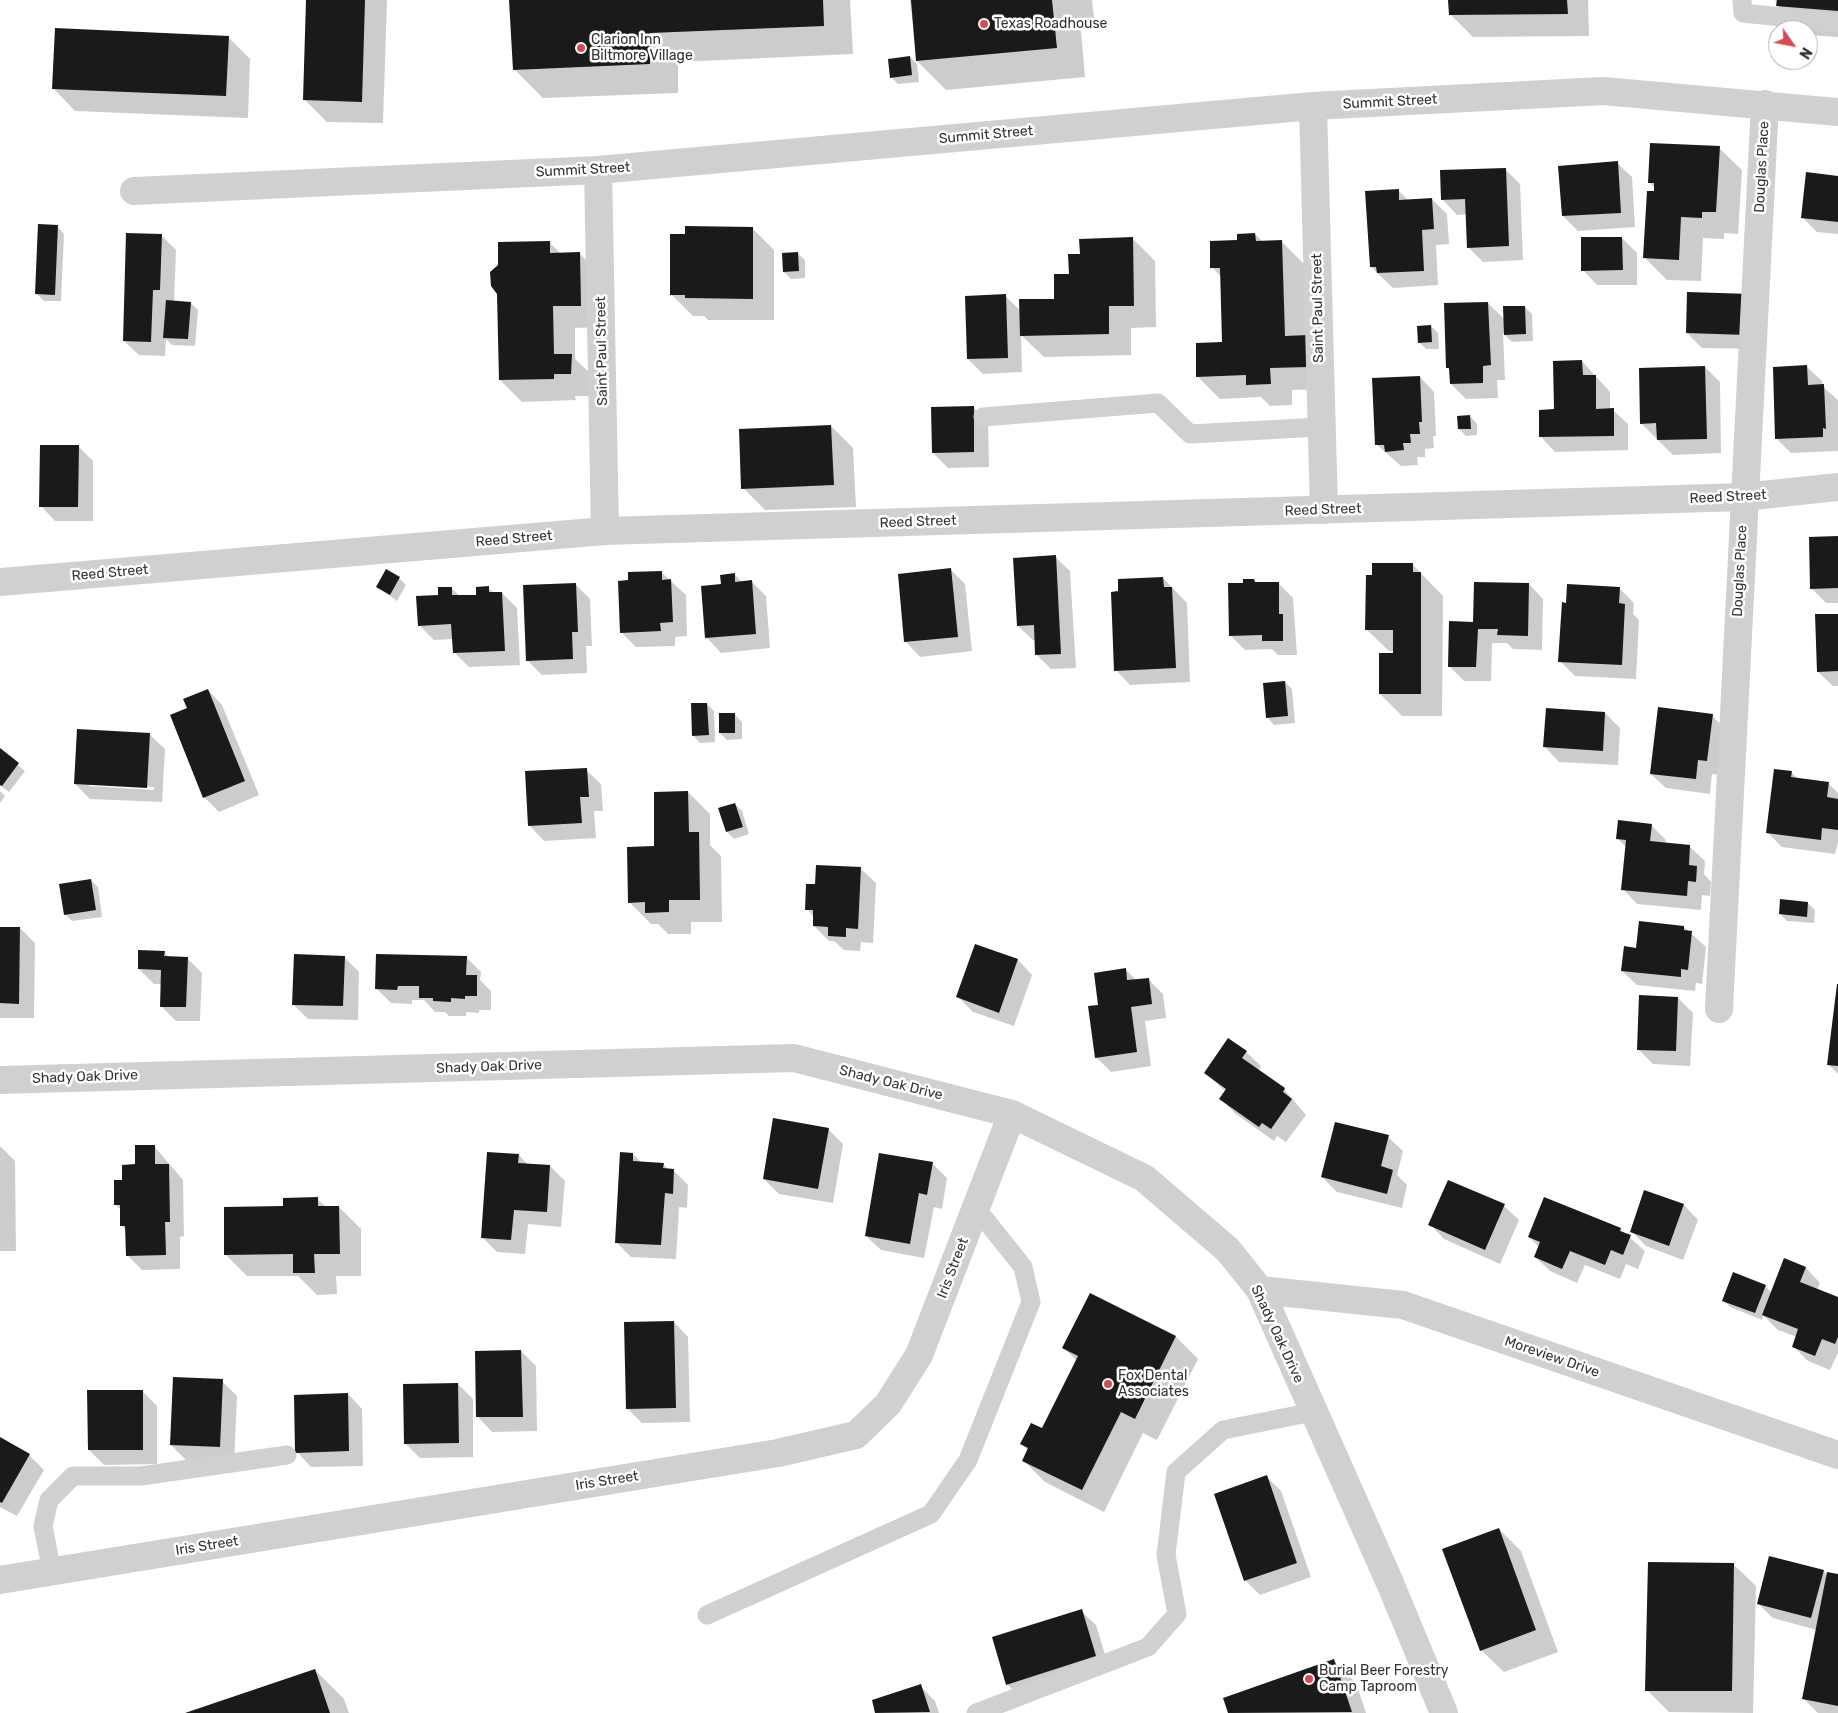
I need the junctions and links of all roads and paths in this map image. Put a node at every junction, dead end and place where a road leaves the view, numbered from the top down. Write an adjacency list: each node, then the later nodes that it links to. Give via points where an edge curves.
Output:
1 (1742, 0): 2 (lane, via 1743,13)
2 (1838, 23)
3 (1765, 104): 4 (street, Summit Street, via 1603,91); 5 (street, Summit Street); 11 (street, Douglas Place)
4 (1313, 106): 6 (street, Summit Street); 9 (street, Saint Paul Street)
5 (1838, 112)
6 (598, 170): 7 (street, Summit Street); 13 (street, Saint Paul Street)
7 (134, 191)
8 (983, 417): 9 (lane, via 1158,403 1190,434)
9 (1321, 428): 12 (street, Saint Paul Street)
10 (1838, 487): 11 (street, Reed Street)
11 (1744, 497): 12 (street, Reed Street); 15 (street, Douglas Place)
12 (1324, 510): 13 (street, Reed Street)
13 (605, 531): 14 (street, Reed Street)
14 (0, 582)
15 (1719, 1009)
16 (0, 1080): 17 (street, Shady Oak Drive, via 794,1058)
17 (1012, 1114): 18 (street, Iris Street); 19 (street, Shady Oak Drive, via 1144,1178 1228,1250)
18 (976, 1208): 23 (street, Iris Street, via 919,1355 888,1404 856,1435 778,1453); 25 (lane, via 1023,1267 1031,1302 968,1460 931,1514)
19 (1260, 1290): 20 (street, Shady Oak Drive); 22 (street, Moreview Drive, via 1403,1305)
20 (1313, 1412): 26 (lane, via 1223,1430 1176,1472 1166,1555 1177,1614 1148,1647); 27 (street, Shady Oak Drive)
21 (287, 1455): 23 (lane, via 141,1476 73,1476 49,1500 43,1526)
22 (1838, 1455)
23 (52, 1572): 24 (street, Iris Street)
24 (0, 1580)
25 (707, 1615)
26 (976, 1713)
27 (1444, 1713)

